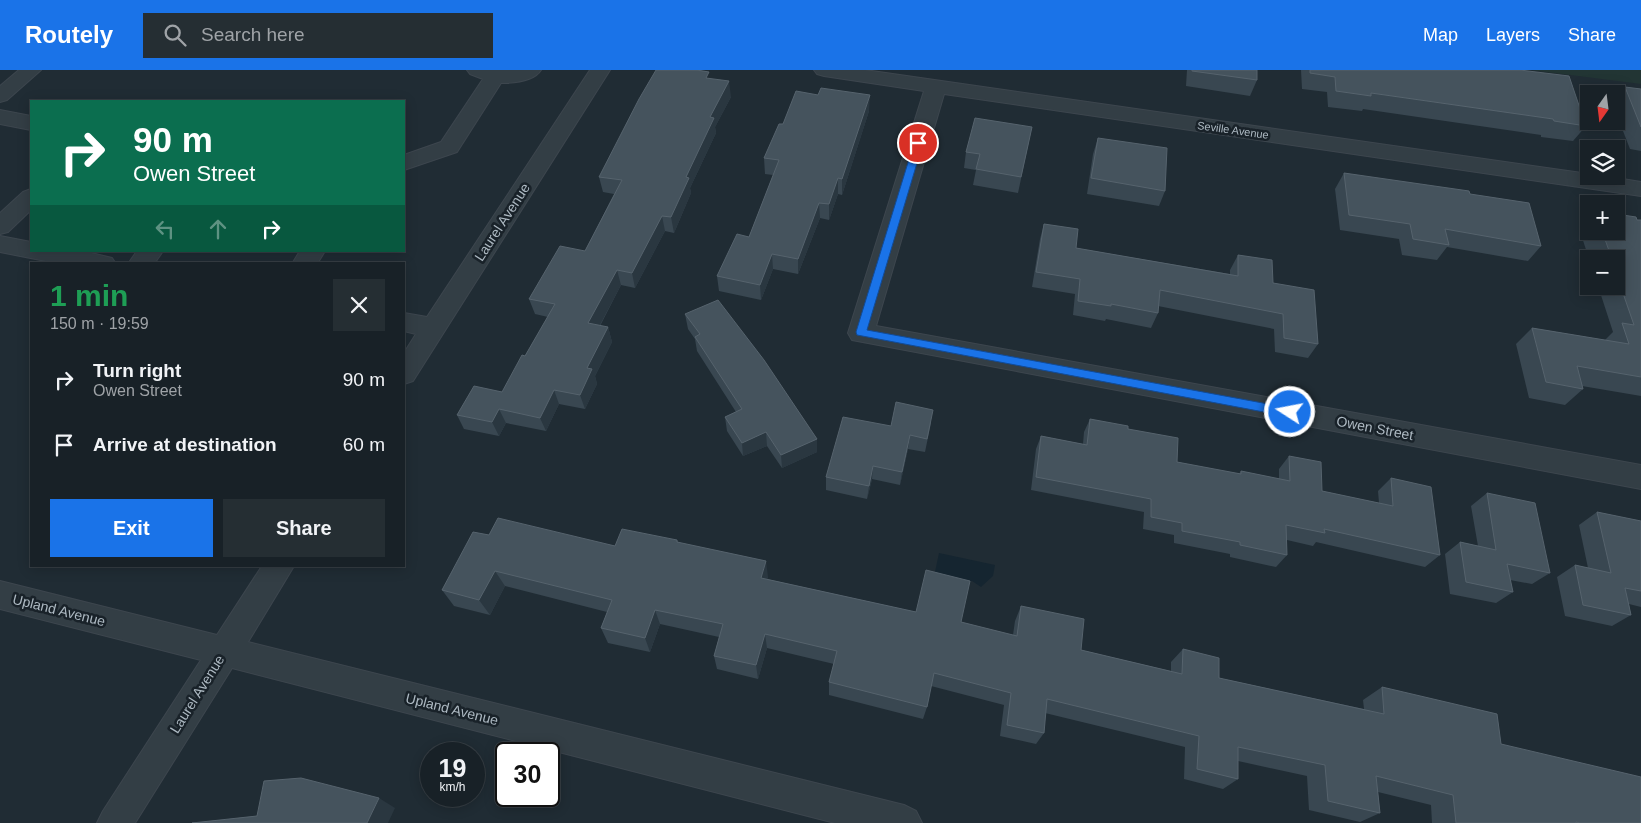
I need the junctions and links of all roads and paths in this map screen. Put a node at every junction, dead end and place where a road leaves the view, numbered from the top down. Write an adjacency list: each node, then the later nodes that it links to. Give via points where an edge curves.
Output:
1 (31, 70): 7 (street)
2 (531, 70): 5 (street, via 517,75)
3 (599, 70): 21 (street, Laurel Avenue)
4 (824, 70): 6 (street, Seville Avenue)
5 (486, 74): 10 (street, via 449,147)
6 (936, 86): 11 (street, Seville Avenue); 23 (street, Owen Street, via 861,332)
7 (0, 96)
8 (0, 117): 9 (street)
9 (30, 123)
10 (405, 163)
11 (1641, 189)
12 (30, 198): 13 (street)
13 (0, 226)
14 (0, 244): 15 (street)
15 (30, 250)
16 (44, 252): 18 (street)
17 (150, 252): 19 (street)
18 (94, 262)
19 (142, 262)
20 (405, 322): 21 (street)
21 (434, 328): 22 (street, Laurel Avenue)
22 (405, 372)
23 (1641, 477)
24 (278, 567): 26 (street, Laurel Avenue)
25 (0, 595): 26 (street, Upland Avenue)
26 (224, 652): 27 (street, Laurel Avenue); 28 (street, Upland Avenue)
27 (115, 823)
28 (904, 823)

